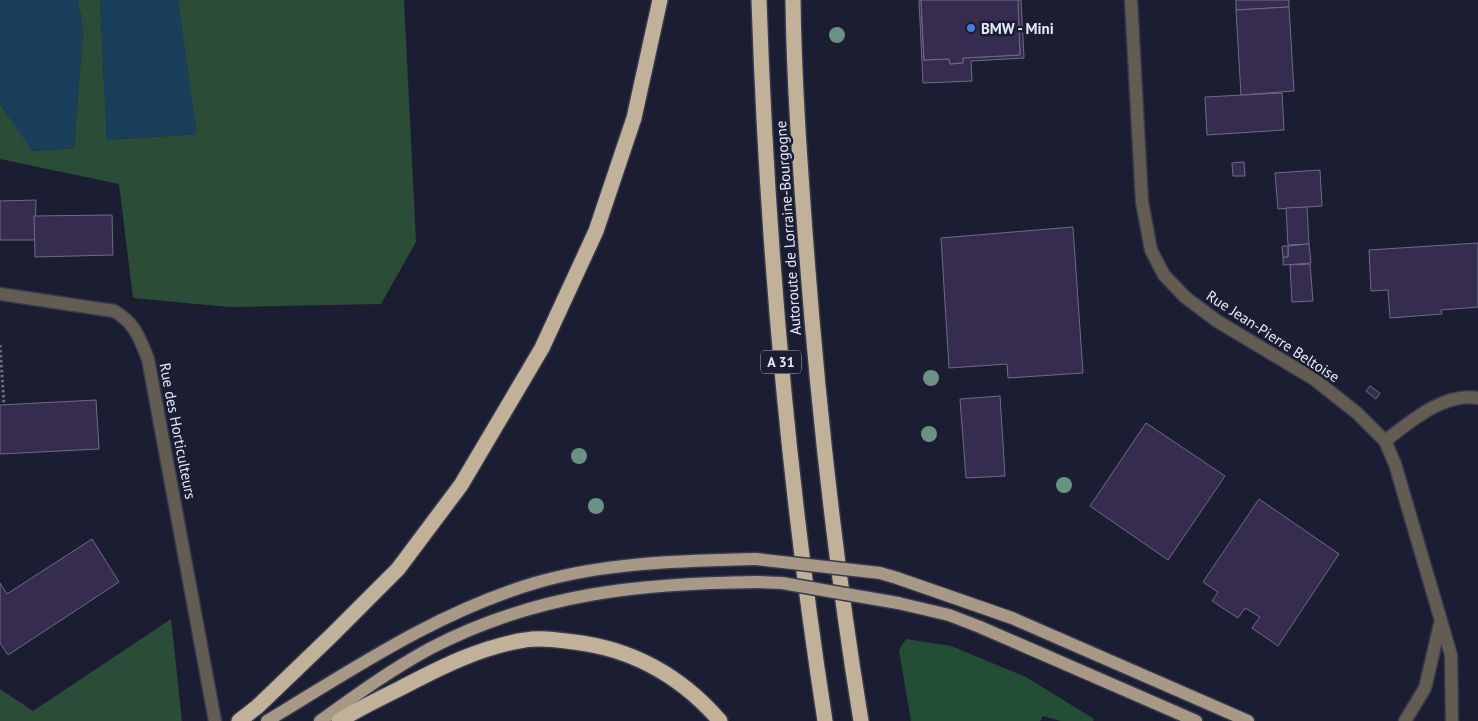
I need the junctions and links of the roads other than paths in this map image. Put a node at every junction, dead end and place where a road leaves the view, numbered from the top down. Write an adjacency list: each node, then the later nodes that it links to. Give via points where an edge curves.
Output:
1 (660, 0): 10 (highway, via 634,118 596,231 542,348 461,485 398,569)
2 (759, 0): 15 (highway, Autoroute de Lorraine-Bourgogne / A 31, via 764,144 775,305 798,542)
3 (793, 0): 16 (highway, Autoroute de Lorraine-Bourgogne / A 31, via 801,171 817,380 836,555)
4 (1131, 0): 7 (street, Rue Jean-Pierre Beltoise, via 1142,202 1151,250 1164,275 1185,297 1217,321 1314,379 1357,413)
5 (0, 294): 9 (street, Rue des Horticulteurs, via 114,311 128,319 140,338 148,359)
6 (1478, 398): 7 (street, via 1467,396 1440,404)
7 (1385, 441): 8 (street, Rue Jean-Pierre Beltoise, via 1395,464)
8 (1440, 624): 19 (street, Rue Jean-Pierre Beltoise, via 1425,688); 20 (street, Rue Jean-Pierre Beltoise, via 1451,655)
9 (215, 721)
10 (239, 721)
11 (267, 721): 18 (main road, bridge, via 416,632 505,593 604,569 756,558 880,573 897,578 1012,618)
12 (320, 721): 17 (main road, bridge, via 382,677 432,648 486,623 525,610 567,598 649,585 758,582 782,583 898,603 965,621)
13 (339, 721): 14 (highway, via 472,654 528,639 602,645 628,653 684,685)
14 (720, 721)
15 (825, 721)
16 (861, 721)
17 (1196, 721)
18 (1248, 721)
19 (1405, 721)
20 (1452, 721)

